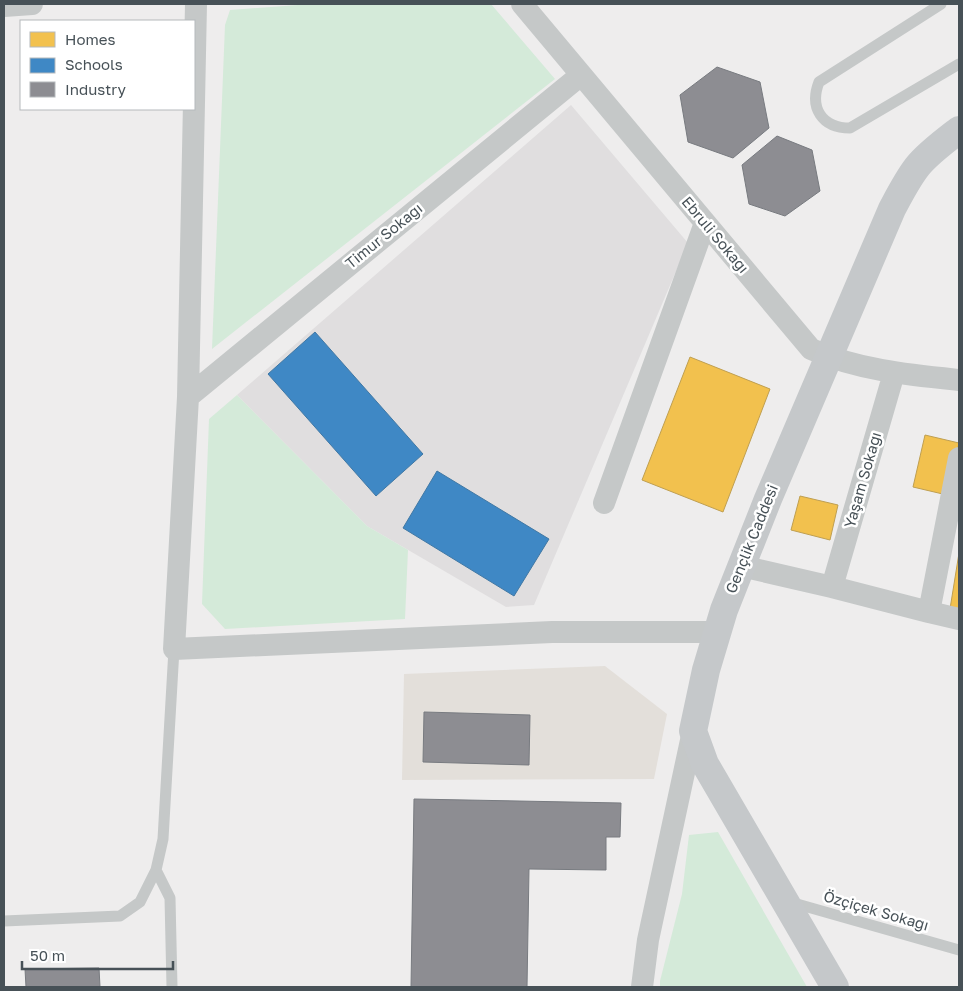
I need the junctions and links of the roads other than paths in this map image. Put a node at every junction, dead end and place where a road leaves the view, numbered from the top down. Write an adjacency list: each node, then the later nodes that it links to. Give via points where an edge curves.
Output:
1 (32, 4): 5 (street)
2 (196, 4): 6 (street)
3 (522, 4): 8 (street, Ebruli Sokağı)
4 (941, 4): 7 (lane, via 819,82 815,100 817,108 827,122 850,128)
5 (4, 6)
6 (195, 53)
7 (959, 64)
8 (580, 75): 11 (street, Ebruli Sokağı); 15 (street, Timur Sokağı)
9 (194, 110): 15 (street)
10 (959, 130): 12 (street, Gençlik Caddesi, via 918,166 904,186)
11 (705, 223): 12 (street, Ebruli Sokağı, via 811,349); 17 (street)
12 (828, 357): 13 (street, Ebruli Sokağı); 18 (street, Gençlik Caddesi)
13 (894, 373): 14 (street, Ebruli Sokağı); 19 (street, Yaşam Sokağı)
14 (959, 380)
15 (188, 398): 23 (street)
16 (959, 458): 20 (street)
17 (604, 503)
18 (742, 566): 19 (street); 22 (street, Gençlik Caddesi)
19 (832, 587): 20 (street)
20 (929, 612): 21 (street)
21 (959, 619)
22 (718, 632): 23 (street, via 552,632); 24 (street, Gençlik Caddesi)
23 (174, 649): 25 (lane, via 163,839)
24 (693, 731): 26 (street, via 705,764); 30 (street, Gençlik Caddesi, via 648,940)
25 (156, 870): 27 (lane, via 140,902 120,916); 29 (lane, via 170,898)
26 (785, 900): 28 (lane, Özçiçek Sokağı); 31 (street)
27 (4, 921)
28 (959, 950)
29 (172, 987)
30 (642, 987)
31 (835, 987)

